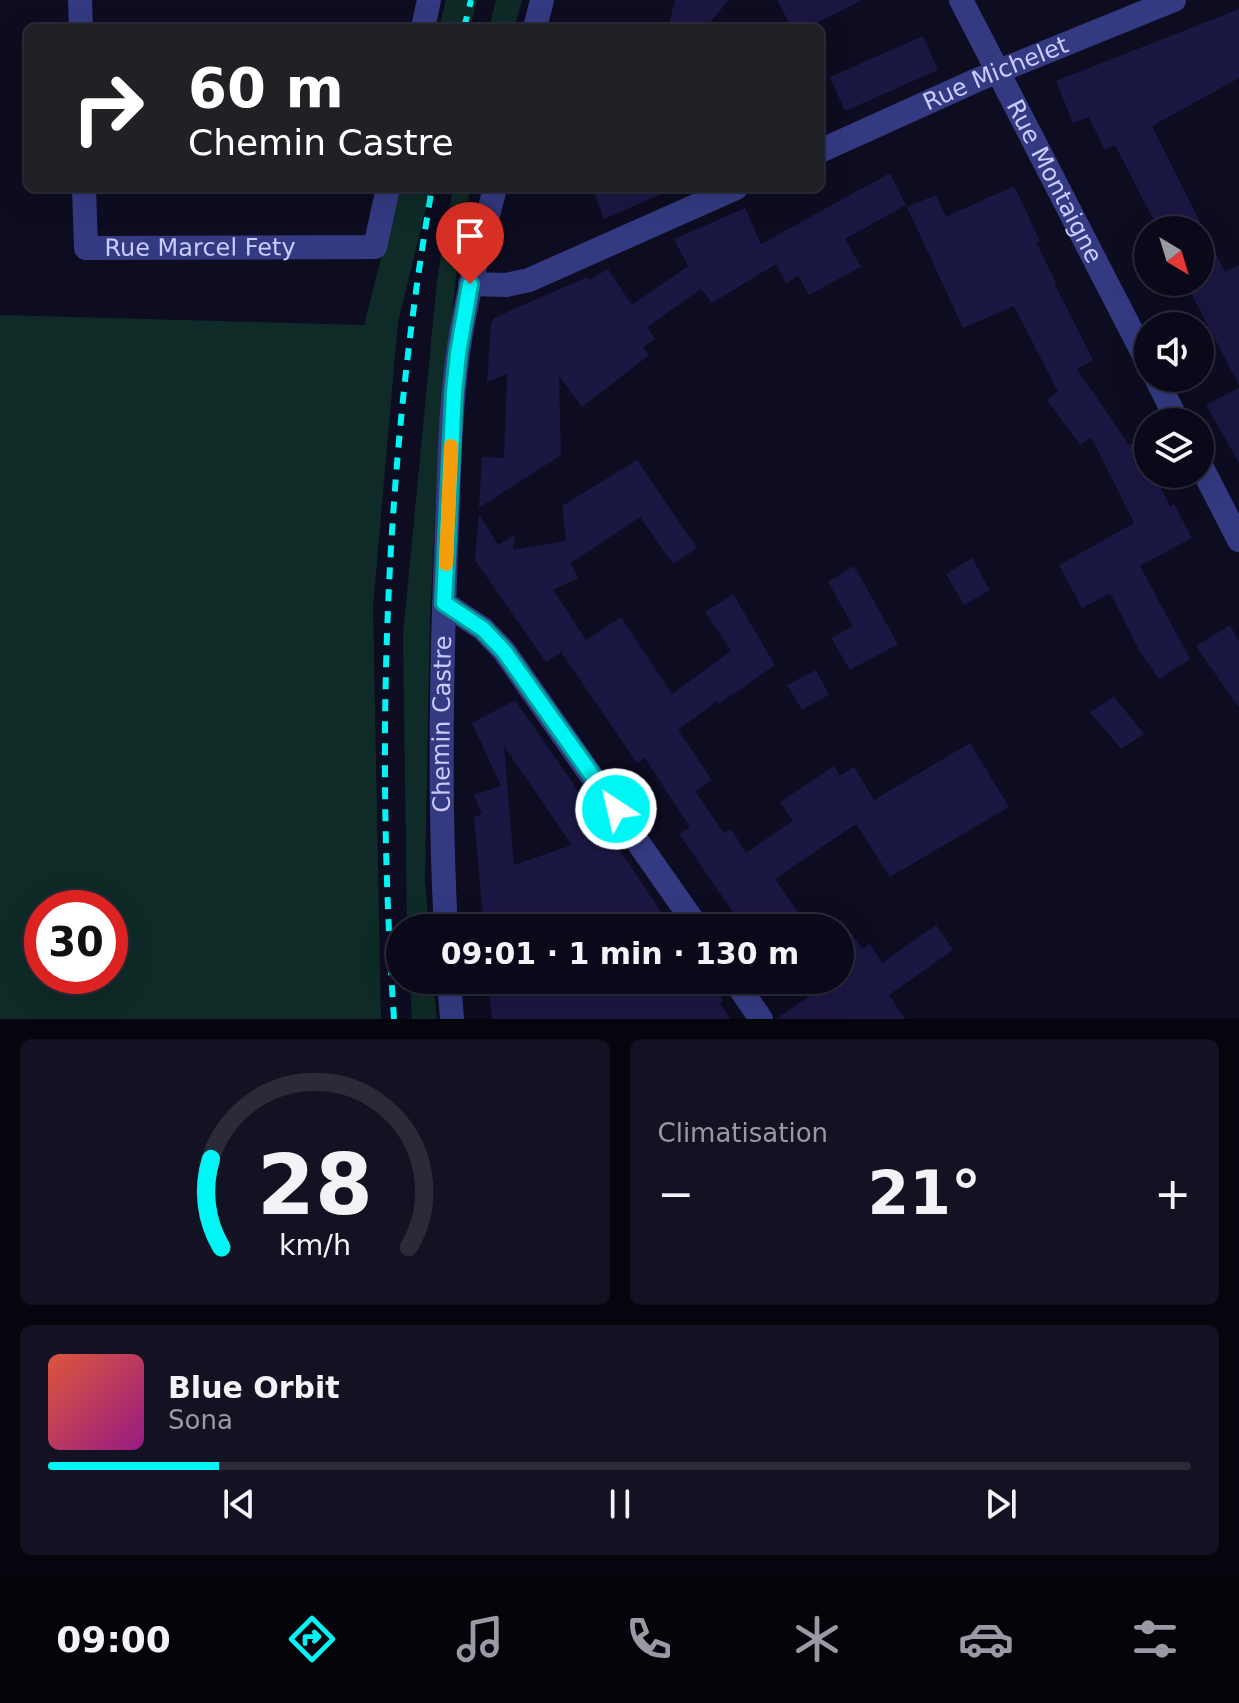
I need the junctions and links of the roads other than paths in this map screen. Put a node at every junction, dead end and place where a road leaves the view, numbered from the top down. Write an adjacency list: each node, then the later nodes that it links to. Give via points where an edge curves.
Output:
1 (80, 0): 6 (street)
2 (429, 0): 7 (street)
3 (542, 0): 8 (street)
4 (961, 0): 9 (street, Rue Montaigne)
5 (1174, 0): 9 (street, Rue Michelet)
6 (81, 24)
7 (424, 24)
8 (536, 24)
9 (998, 72): 10 (street, Rue Michelet); 16 (street, Rue Montaigne)
10 (824, 149)
11 (84, 192): 12 (street, Rue Marcel Fety, via 86,248 375,247)
12 (387, 192)
13 (494, 192): 15 (street, Chemin Castre)
14 (727, 192): 15 (street, via 529,280)
15 (470, 284): 19 (street, Chemin Castre, via 454,392)
16 (1134, 336)
17 (1212, 488): 18 (street)
18 (1239, 540)
19 (444, 603): 20 (street, Chemin Castre); 21 (street, via 483,629 504,651)
20 (445, 914)
21 (688, 914)
22 (450, 994): 24 (street)
23 (744, 994): 25 (street)
24 (452, 1019)
25 (761, 1019)

